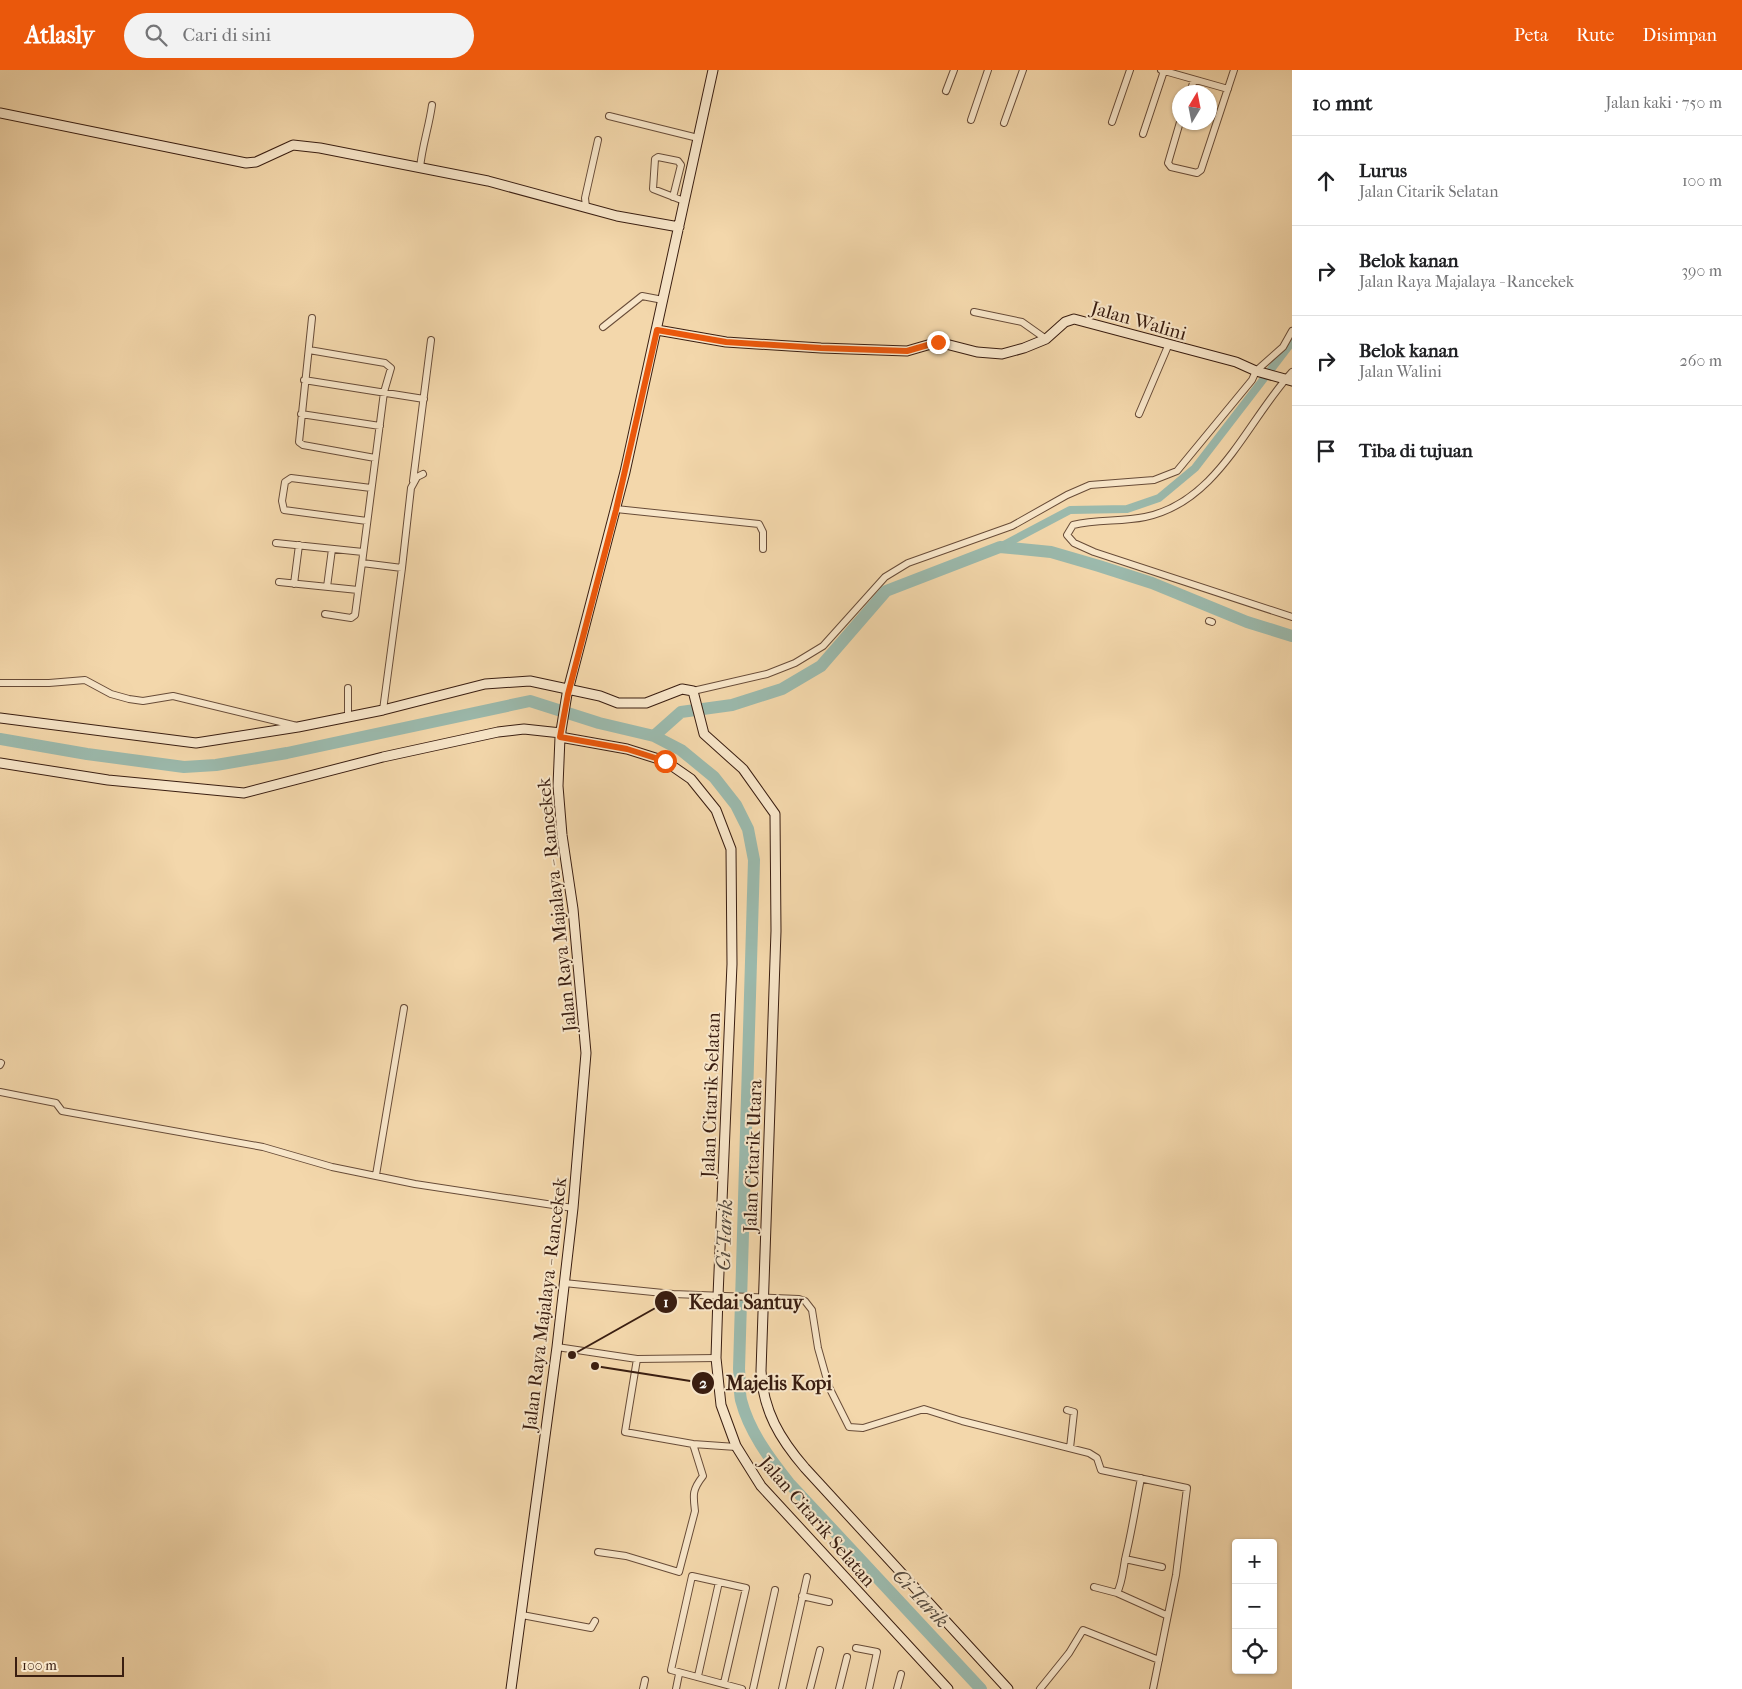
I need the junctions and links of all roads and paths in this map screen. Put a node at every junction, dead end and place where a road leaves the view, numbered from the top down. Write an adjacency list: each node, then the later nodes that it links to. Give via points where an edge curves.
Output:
1 (713, 70): 22 (street, Jalan Raya Majalaya - Rancekek)
2 (954, 70): 11 (street)
3 (988, 70): 15 (street)
4 (1023, 70): 18 (street)
5 (1130, 70): 16 (street)
6 (1163, 70): 8 (street); 21 (street)
7 (1234, 70): 10 (street)
8 (1194, 80): 9 (street); 10 (street)
9 (1192, 85)
10 (1228, 89): 17 (street)
11 (946, 91)
12 (432, 105): 24 (street, via 429,129 422,144)
13 (0, 112): 24 (street, via 246,163 256,162 293,145)
14 (609, 116): 22 (street)
15 (972, 120)
16 (1112, 122)
17 (1217, 122)
18 (1004, 124)
19 (1178, 130): 20 (street, via 1168,163 1197,173 1201,170)
20 (1214, 130)
21 (1143, 134)
22 (698, 138): 26 (street, Jalan Raya Majalaya - Rancekek)
23 (598, 140): 27 (street, via 585,198)
24 (420, 168): 27 (street, via 494,182)
25 (673, 197): 25 (street, via 681,165 678,161 658,157 655,159 652,187); 26 (street)
26 (684, 201): 28 (street, Jalan Raya Majalaya - Rancekek)
27 (586, 207): 28 (street)
28 (679, 227): 29 (street, Jalan Raya Majalaya - Rancekek)
29 (663, 300): 32 (street, via 642,296); 33 (street, Jalan Raya Majalaya - Rancekek)
30 (974, 312): 35 (street, via 1022,322)
31 (312, 318): 38 (street)
32 (603, 327)
33 (657, 330): 35 (street, Jalan Walini, via 726,342 907,351 938,342 992,354 1011,352); 52 (street, Jalan Raya Majalaya - Rancekek)
34 (1292, 330): 39 (street, via 1283,347)
35 (1046, 338): 37 (street, Jalan Walini, via 1065,322 1074,319)
36 (431, 340): 44 (street)
37 (1168, 346): 39 (street, Jalan Walini, via 1236,362); 46 (street)
38 (309, 350): 42 (street); 43 (street, via 389,364)
39 (1257, 372): 41 (street, Jalan Walini); 70 (street, via 1177,471 1154,480 1090,485 1012,526 908,563 885,577 823,646 795,663 767,674)
40 (1292, 372): 41 (street)
41 (1286, 379): 66 (street, via 1222,466 1190,498 1146,517 1073,525 1067,535 1074,543 1094,552)
42 (304, 380): 43 (street); 45 (street)
43 (384, 392): 44 (street); 47 (street)
44 (424, 399): 50 (street)
45 (301, 414): 47 (street); 48 (street, via 298,439 303,445)
46 (1140, 414)
47 (380, 426): 48 (street)
48 (375, 458): 51 (street)
49 (423, 474): 50 (street)
50 (413, 482): 60 (street)
51 (371, 488): 53 (street); 53 (street, via 291,478 285,482 282,501 284,510)
52 (616, 510): 57 (street, via 759,524 763,532); 69 (street, Jalan Raya Majalaya - Rancekek)
53 (367, 521): 58 (street)
54 (276, 543): 55 (street)
55 (298, 546): 56 (street); 62 (street)
56 (332, 549): 58 (street); 63 (street)
57 (763, 549)
58 (363, 552): 59 (street)
59 (362, 564): 60 (street); 64 (street)
60 (402, 568): 71 (street)
61 (279, 582): 62 (street)
62 (294, 584): 63 (street)
63 (327, 587): 64 (street)
64 (358, 590): 65 (street, via 354,616)
65 (324, 614)
66 (1292, 617)
67 (0, 683): 74 (street, via 85,680 111,694 129,699 173,696)
68 (348, 688): 72 (street)
69 (568, 691): 70 (street, via 618,703 646,704 682,689); 71 (street, via 530,681 485,684); 75 (street, Jalan Raya Majalaya - Rancekek)
70 (694, 692): 83 (street, Jalan Citarik Utara, via 704,734 743,769 775,814 776,931)
71 (383, 710): 72 (street)
72 (348, 717): 74 (street)
73 (0, 718): 74 (street, via 186,742)
74 (298, 727)
75 (560, 735): 76 (street, Jalan Citarik Selatan, via 524,729 498,732 383,757 244,793 108,780); 80 (street, Jalan Raya Majalaya - Rancekek, via 558,786 562,835 573,909 586,1052); 82 (street, Jalan Citarik Selatan, via 627,749 665,761 691,779 716,810 731,849 732,964)
76 (0, 763)
77 (404, 1008): 79 (street)
78 (0, 1092): 79 (street, via 56,1103 62,1111 263,1147)
79 (376, 1176): 80 (street)
80 (573, 1208): 81 (street, Jalan Raya Majalaya - Rancekek)
81 (564, 1283): 82 (street); 84 (street, Jalan Raya Majalaya - Rancekek)
82 (720, 1296): 83 (street); 85 (street, Jalan Citarik Selatan)
83 (762, 1297): 90 (street, via 799,1299 809,1305 829,1387 849,1427 862,1428 924,1409 962,1422); 126 (street, Jalan Citarik Utara, via 762,1390 773,1423 788,1447)
84 (557, 1347): 86 (street); 102 (street, Jalan Raya Majalaya - Rancekek)
85 (716, 1358): 86 (street); 89 (street, Jalan Citarik Selatan, via 721,1406)
86 (637, 1359): 88 (street, via 625,1432)
87 (1068, 1410): 90 (street, via 1074,1412)
88 (693, 1444): 89 (street); 92 (street, via 703,1476 694,1493 694,1511 679,1572 637,1558)
89 (736, 1447): 125 (street, Jalan Citarik Selatan, via 761,1486)
90 (1070, 1448): 91 (street, via 1089,1453 1096,1458 1101,1470)
91 (1141, 1478): 93 (street); 103 (street, via 1183,1486 1188,1491 1176,1575)
92 (598, 1552)
93 (1125, 1559): 94 (street); 99 (street)
94 (1162, 1567)
95 (807, 1577): 100 (street)
96 (719, 1582): 109 (street, via 692,1576 671,1667); 111 (street); 113 (street, via 746,1588)
97 (1094, 1587): 99 (street)
98 (775, 1590): 119 (street)
99 (1117, 1593): 103 (street)
100 (802, 1596): 101 (street); 120 (street)
101 (829, 1602)
102 (522, 1614): 104 (street, via 591,1628); 115 (street, Jalan Raya Majalaya - Rancekek)
103 (1166, 1615): 108 (street)
104 (595, 1621)
105 (856, 1648): 123 (street, via 877,1652)
106 (820, 1650): 121 (street)
107 (847, 1657): 122 (street)
108 (1159, 1660): 127 (street, via 1083,1630); 128 (street)
109 (679, 1674): 111 (street); 117 (street)
110 (900, 1674): 124 (street)
111 (698, 1676): 114 (street)
112 (645, 1680): 116 (street)
113 (724, 1683): 114 (street); 118 (street)
114 (710, 1685)
115 (512, 1689)
116 (644, 1689)
117 (676, 1689)
118 (742, 1689)
119 (752, 1689)
120 (782, 1689)
121 (810, 1689)
122 (840, 1689)
123 (869, 1689)
124 (897, 1689)
125 (948, 1689)
126 (1008, 1689)
127 (1040, 1689)
128 (1153, 1689)

